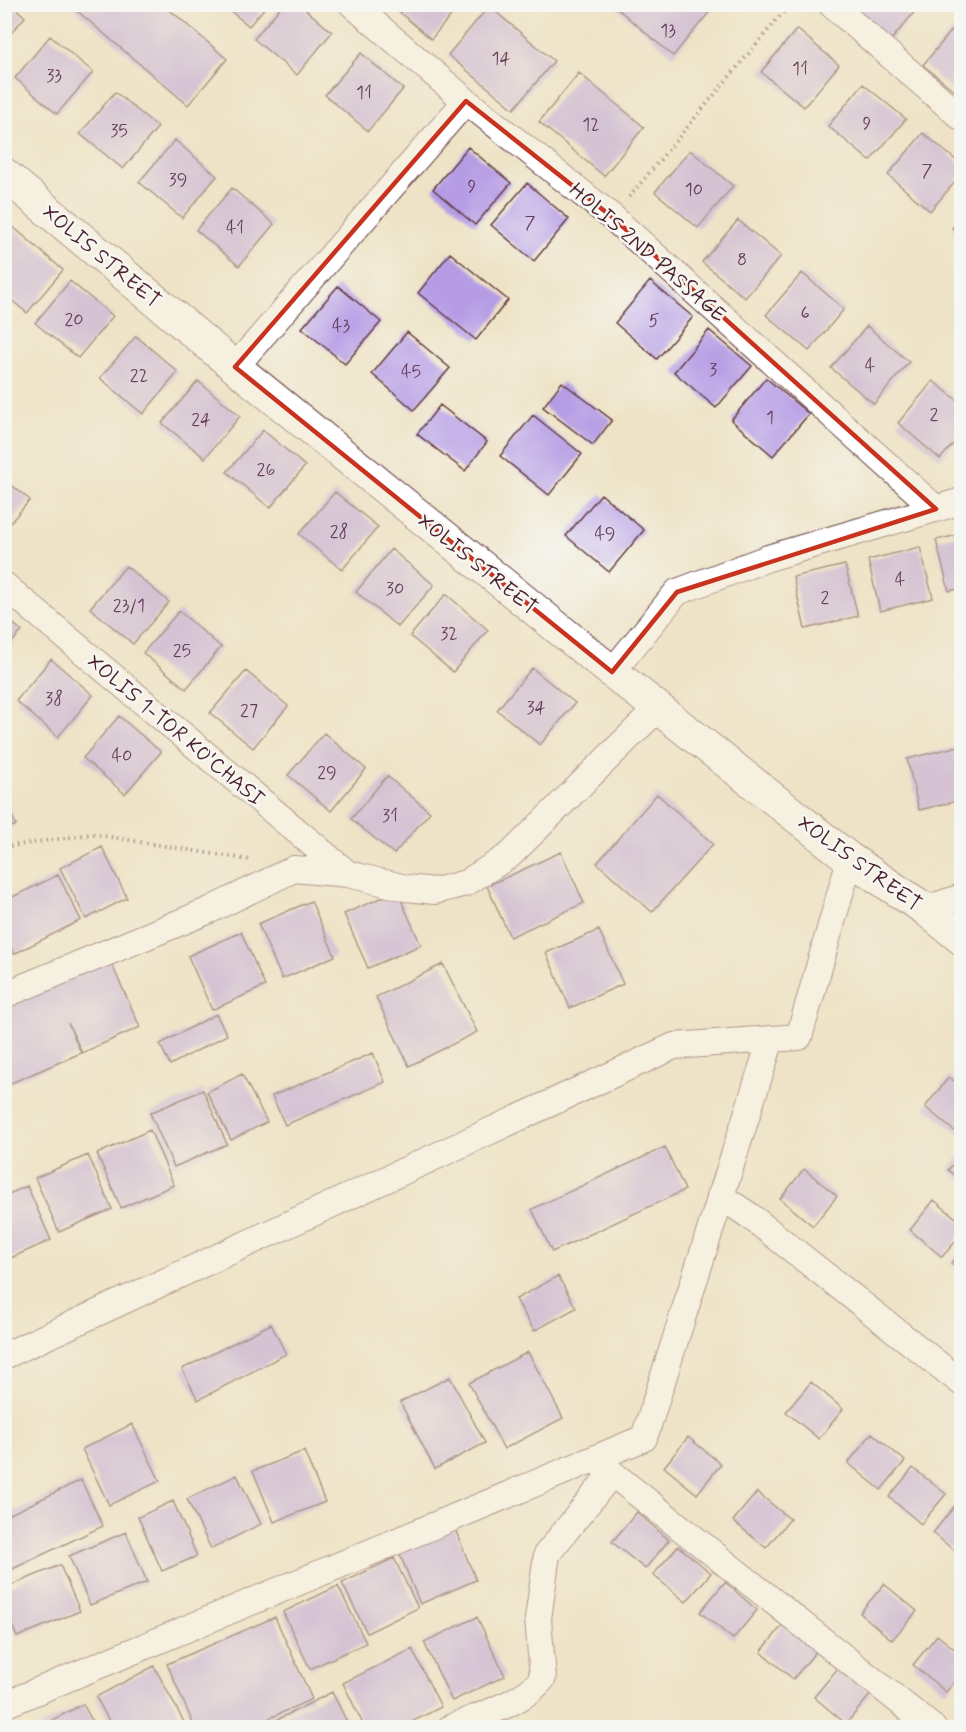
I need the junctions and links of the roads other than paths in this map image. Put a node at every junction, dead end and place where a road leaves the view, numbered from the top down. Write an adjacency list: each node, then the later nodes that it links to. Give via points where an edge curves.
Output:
1 (352, 4): 3 (street, HOLIS 2ND PASSAGE)
2 (831, 4): 4 (street)
3 (466, 101): 6 (street); 8 (street, HOLIS 2ND PASSAGE, via 612,217)
4 (962, 118)
5 (4, 174): 6 (street, XOLIS STREET)
6 (235, 367): 10 (street, XOLIS STREET)
7 (962, 501): 8 (street)
8 (936, 508): 10 (street, via 768,558 677,592)
9 (4, 585): 13 (street, XOLIS 1-TOR KO'CHASI)
10 (612, 672): 11 (street, XOLIS STREET)
11 (657, 709): 12 (street, XOLIS STREET); 13 (street, via 510,855 466,883 435,891)
12 (850, 859): 15 (street, XOLIS STREET); 18 (street, via 799,1037)
13 (348, 874): 17 (street, via 294,869 210,910)
14 (962, 897): 15 (street)
15 (925, 909): 16 (street, XOLIS STREET)
16 (962, 939)
17 (4, 994)
18 (771, 1039): 19 (street); 20 (street, via 674,1046)
19 (720, 1196): 21 (street); 22 (street, via 644,1438)
20 (4, 1356)
21 (962, 1383)
22 (603, 1466): 23 (street); 24 (street, via 547,1554 538,1619 543,1678 516,1698); 25 (street)
23 (4, 1705)
24 (450, 1728)
25 (933, 1728)

